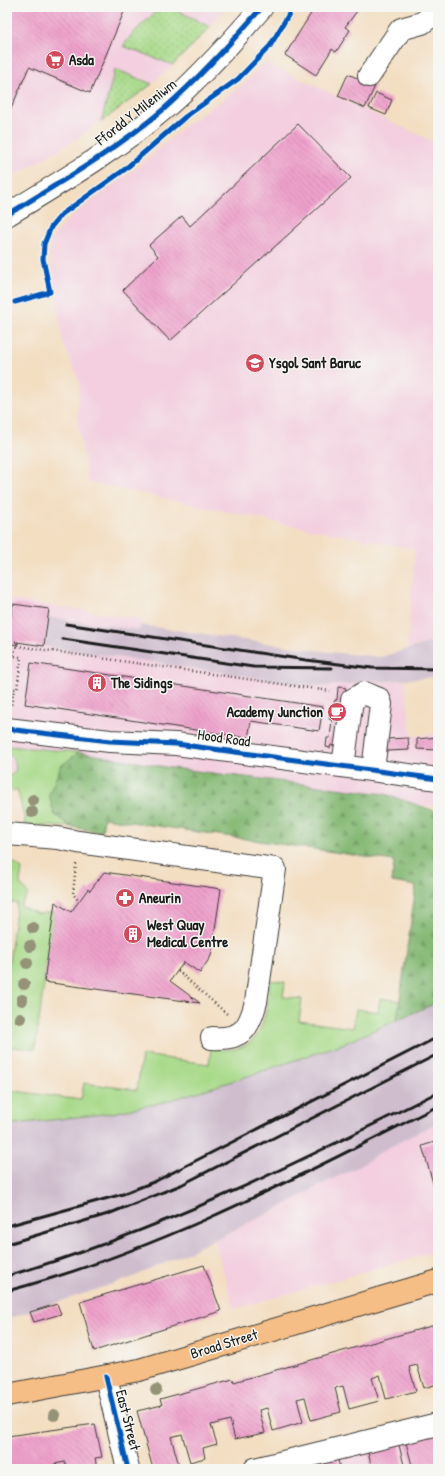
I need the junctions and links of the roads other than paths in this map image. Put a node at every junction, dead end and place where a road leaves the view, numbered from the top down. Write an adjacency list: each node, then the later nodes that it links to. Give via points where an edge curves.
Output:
1 (262, 7): 4 (street, Ffordd Y Mileniwm, via 197,79 164,109 117,144)
2 (431, 16): 3 (street, via 401,29)
3 (369, 76)
4 (7, 215)
5 (7, 729): 6 (street, Hood Road, via 110,741 176,744)
6 (343, 766): 7 (street, Hood Road); 7 (street, via 352,700 364,693 379,699 381,704)
7 (373, 770): 8 (street, Hood Road)
8 (438, 779)
9 (7, 834): 10 (street, via 276,869 251,1022 240,1034 224,1039)
10 (212, 1038)
11 (438, 1281): 12 (main road, Broad Street, via 139,1370)
12 (106, 1377): 13 (main road, Broad Street); 15 (street, East Street)
13 (7, 1394)
14 (438, 1424): 16 (street)
15 (128, 1469)
16 (255, 1469)

